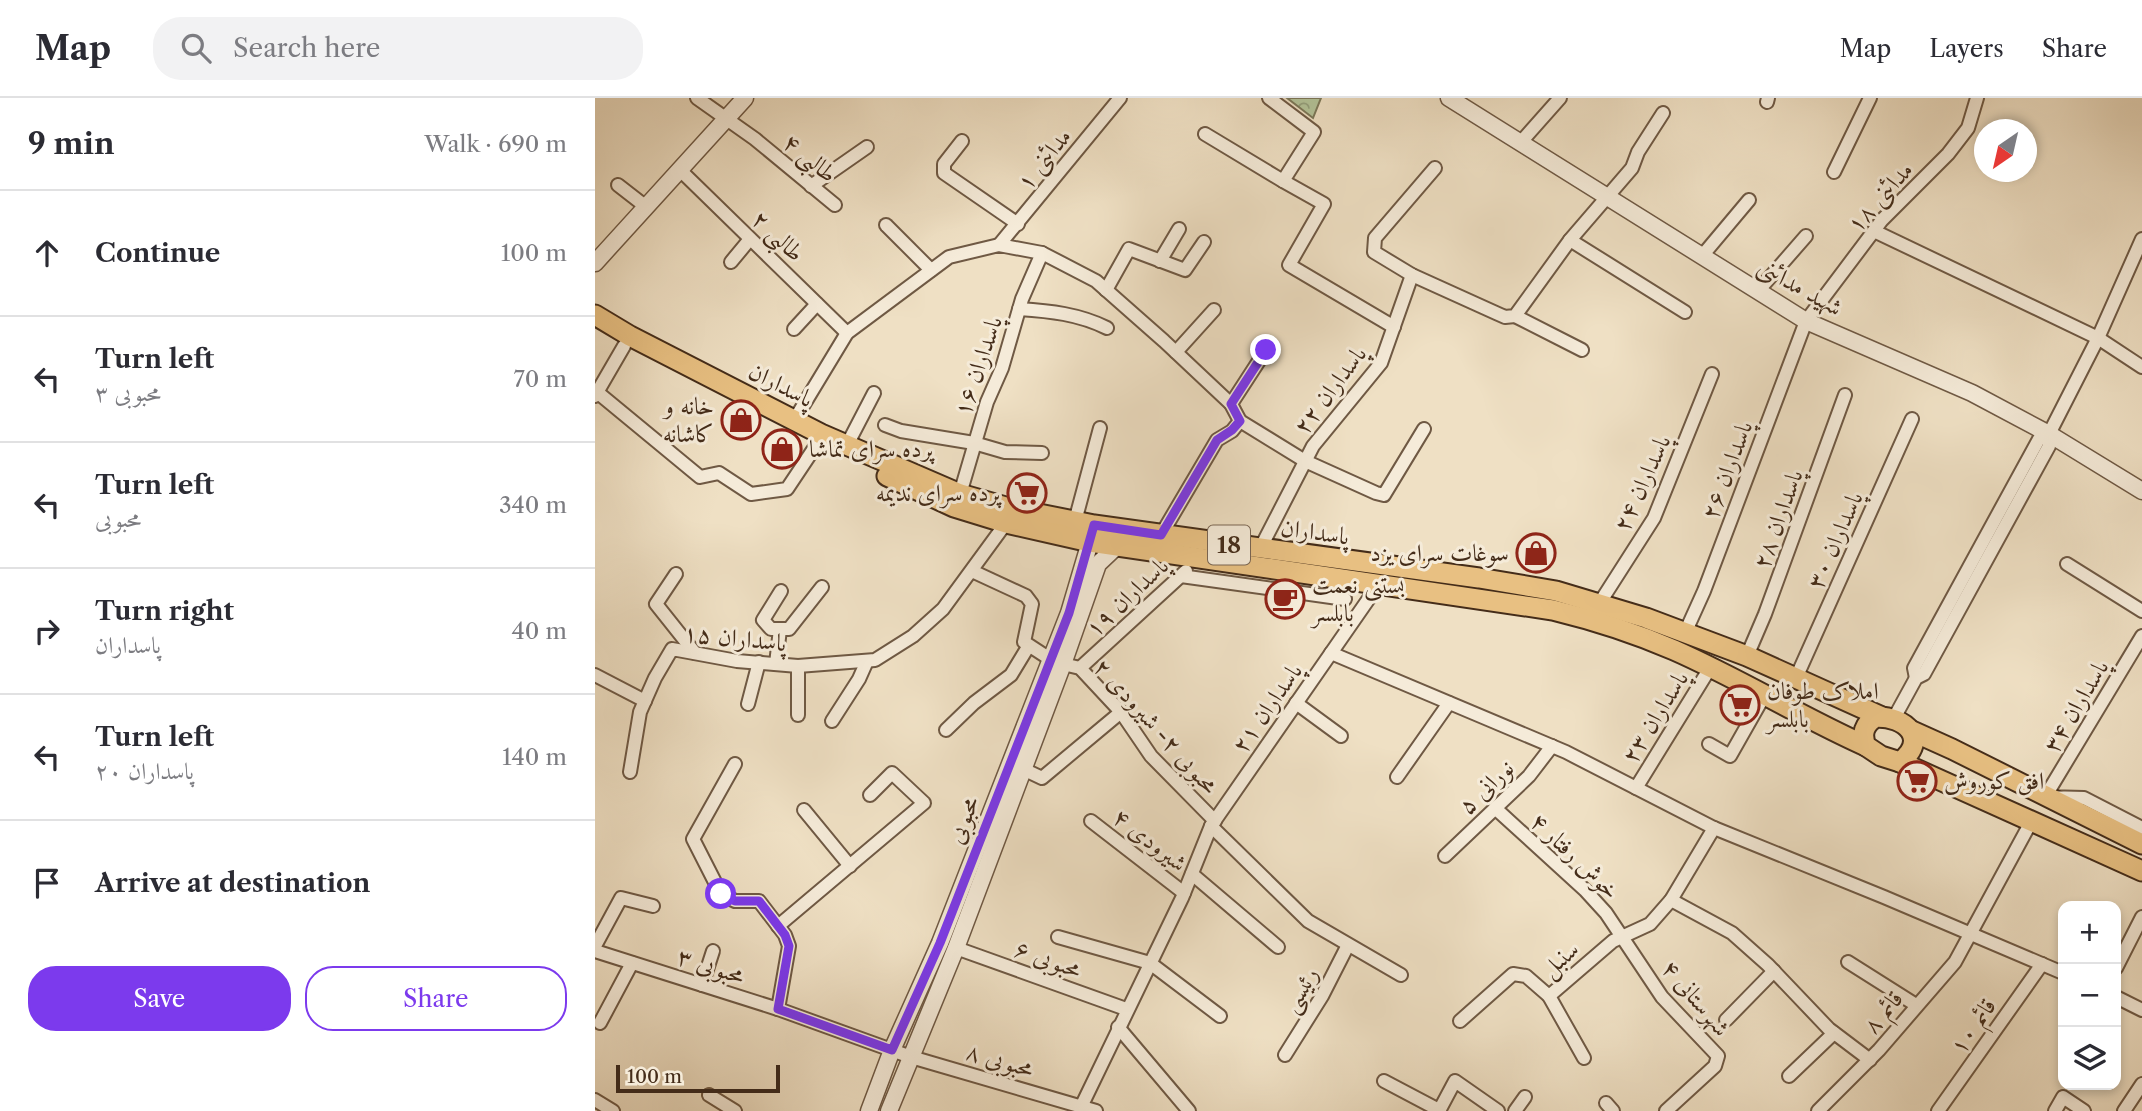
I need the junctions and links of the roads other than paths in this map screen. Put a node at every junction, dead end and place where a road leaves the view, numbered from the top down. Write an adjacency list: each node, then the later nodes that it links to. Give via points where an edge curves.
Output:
1 (697, 98): 10 (street, طالبی ۴)
2 (745, 98): 10 (street)
3 (1120, 98): 25 (street, مدائنی ۱)
4 (1269, 98): 18 (street, via 1314,132)
5 (1449, 98): 13 (street, شهید مدائنی)
6 (1560, 98): 13 (street)
7 (1870, 98): 17 (street)
8 (1977, 98): 28 (street, مدائنی ۱۸, via 1968,128 1948,154)
9 (1663, 113): 21 (street, via 1632,168)
10 (726, 119): 16 (street); 20 (street, طالبی ۴)
11 (1205, 134): 18 (street)
12 (963, 141): 25 (street, via 944,164 944,173)
13 (1521, 142): 21 (street, شهید مدائنی)
14 (867, 147): 20 (street)
15 (1434, 168): 41 (street, via 1375,238 1374,253)
16 (679, 169): 24 (street); 30 (street, طالبی ۲)
17 (1833, 172)
18 (1283, 181): 51 (street, via 1324,204 1289,265)
19 (618, 185): 24 (street)
20 (811, 186): 23 (street, طالبی ۴)
21 (1608, 196): 31 (street); 36 (street, شهید مدائنی)
22 (1749, 200): 36 (street)
23 (835, 205)
24 (645, 206): 39 (street)
25 (1018, 224): 33 (street, مدائنی ۱)
26 (886, 225): 40 (street)
27 (1179, 229): 37 (street)
28 (1874, 231): 50 (street, مدائنی ۱۸); 56 (street)
29 (1806, 236): 43 (street)
30 (750, 239): 38 (street); 44 (street, طالبی ۲)
31 (1570, 240): 47 (street); 49 (street)
32 (1204, 242): 37 (street, via 1185,270)
33 (999, 245): 35 (street); 40 (street, via 949,257)
34 (2140, 248): 56 (street)
35 (1042, 253): 42 (street); 45 (street, پاسداران ۱۶)
36 (1702, 256): 43 (street, شهید مدائنی)
37 (1160, 261): 42 (street, via 1129,249)
38 (731, 262)
39 (595, 264)
40 (931, 270): 55 (street)
41 (1412, 275): 49 (street, via 1505,317); 51 (street, پاسداران ۲۲)
42 (1106, 290): 60 (street)
43 (1758, 291): 50 (street, شهید مدائنی)
44 (817, 304): 53 (street); 55 (street, طالبی ۲)
45 (1019, 309): 52 (street, via 1087,318); 74 (street, پاسداران ۱۶)
46 (1214, 310): 60 (street)
47 (1685, 312)
48 (595, 315): 67 (main road, پاسداران / 18)
49 (1515, 316): 59 (street)
50 (1806, 321): 73 (street, شهید مدائنی, via 1972,393); 100 (street, پاسداران ۲۶)
51 (1394, 327): 78 (street, پاسداران ۲۲, via 1381,363)
52 (1107, 328)
53 (794, 329)
54 (595, 330): 57 (main road, پاسداران / 18)
55 (847, 333): 67 (street)
56 (2098, 338): 61 (street); 73 (street)
57 (624, 346): 64 (street); 75 (main road, پاسداران / 18)
58 (1266, 350): 66 (street)
59 (1582, 350)
60 (1176, 352): 66 (street)
61 (2142, 367)
62 (1712, 374): 96 (street, پاسداران ۲۴, via 1654,518)
63 (874, 393): 76 (street)
64 (596, 394): 75 (street, via 700,477 719,473 751,494 786,489)
65 (1845, 395): 105 (street, پاسداران ۲۸)
66 (1231, 404): 69 (street)
67 (795, 419): 76 (main road, پاسداران / 18)
68 (1912, 419): 114 (street, پاسداران ۳۰)
69 (1240, 421): 78 (street); 83 (street, via 1217,440)
70 (885, 425): 74 (street)
71 (1100, 428): 82 (street)
72 (1424, 429): 78 (street, via 1384,495)
73 (2049, 434): 79 (street, شهید مدائنی); 122 (street, via 2049,446 1931,662)
74 (974, 443): 77 (street, via 1005,452); 80 (street, پاسداران ۱۶)
75 (817, 444): 81 (main road, پاسداران / 18, via 954,507)
76 (847, 445): 80 (main road, پاسداران / 18)
77 (1042, 453)
78 (1305, 461): 85 (street, پاسداران ۲۲)
79 (2142, 491)
80 (960, 494): 82 (main road, پاسداران / 18)
81 (1006, 523): 82 (main road, پاسداران / 18); 88 (street)
82 (1082, 531): 83 (main road, پاسداران / 18); 84 (main road, پاسداران / 18); 108 (street, محبوبی)
83 (1161, 535): 85 (main road, پاسداران / 18)
84 (1116, 547): 86 (main road, پاسداران / 18); 108 (street, محبوبی, via 1098,564)
85 (1260, 550): 96 (main road, پاسداران / 18, via 1479,578 1556,591)
86 (1202, 557): 90 (street, پاسداران ۱۹); 91 (main road, پاسداران / 18)
87 (2067, 564): 97 (street)
88 (972, 571): 102 (street, via 1030,600 1023,637); 106 (street, via 943,609 913,636)
89 (676, 574): 103 (street, via 656,604)
90 (1181, 576): 95 (street); 111 (street, پاسداران ۱۹)
91 (1331, 577): 92 (main road, پاسداران / 18); 95 (street)
92 (1379, 584): 98 (street, پاسداران ۲۱); 112 (main road, پاسداران / 18, via 1574,615 1639,636)
93 (823, 587): 99 (street, via 789,629)
94 (781, 591): 99 (street, via 763,620 771,629)
95 (1345, 599): 98 (street)
96 (1599, 604): 100 (main road, پاسداران / 18)
97 (2142, 611)
98 (1353, 620): 104 (street, پاسداران ۲۱)
99 (780, 628): 109 (street)
100 (1685, 633): 105 (main road, پاسداران / 18)
101 (2142, 636): 139 (street, پاسداران ۳۴)
102 (1028, 647): 108 (street, محبوبی ۲- شیرودی ۲); 125 (street, via 1010,675)
103 (695, 653): 107 (street, پاسداران ۱۵); 116 (street, پاسداران ۱۵, via 672,649)
104 (1331, 653): 117 (street); 119 (street, پاسداران ۲۱)
105 (1753, 658): 114 (main road, پاسداران / 18); 124 (main road, via 1780,679 1841,710 1844,723)
106 (867, 661): 110 (street, پاسداران ۱۵); 123 (street)
107 (759, 662): 109 (street, پاسداران ۱۵); 118 (street)
108 (1057, 662): 111 (street, محبوبی ۲- شیرودی ۲); 134 (street, محبوبی); 187 (street, محبوبی)
109 (776, 664): 110 (street, پاسداران ۱۵)
110 (798, 666): 121 (street)
111 (1080, 668): 120 (street, محبوبی ۲- شیرودی ۲)
112 (1710, 668): 115 (main road, پاسداران / 18); 137 (street, پاسداران ۲۳)
113 (596, 678): 116 (street)
114 (1796, 678): 122 (main road, پاسداران / 18)
115 (1764, 696): 124 (main road, پاسداران / 18); 128 (street, via 1730,756)
116 (645, 701): 135 (street, پاسداران ۱۵)
117 (1449, 703): 129 (street); 136 (street)
118 (748, 704)
119 (1296, 704): 127 (street); 145 (street, پاسداران ۲۱)
120 (1121, 712): 134 (street, via 1042,778); 145 (street, محبوبی ۲- شیرودی ۲, via 1151,756)
121 (798, 715)
122 (1888, 718): 126 (main road, 18); 130 (main road, via 1876,717 1867,725)
123 (832, 721)
124 (1826, 728): 130 (main road, پاسداران / 18)
125 (946, 730)
126 (1912, 731): 131 (main road, 18); 132 (main road, via 1913,746)
127 (1341, 736)
128 (1709, 744)
129 (1552, 746): 137 (street); 140 (street, نورانی ۵)
130 (1866, 746): 132 (main road, 18)
131 (1952, 749): 139 (main road, 18); 142 (main road, via 1934,752 1931,758 1938,768)
132 (1900, 762): 142 (main road, 18)
133 (735, 764): 157 (street, via 693,839 721,894 735,901 759,901)
134 (1023, 769): 163 (street, محبوبی)
135 (630, 772)
136 (1397, 777)
137 (1636, 788): 146 (street)
138 (870, 795): 150 (street, via 892,773 925,803)
139 (2045, 797): 147 (street, via 2084,798); 148 (main road, 18)
140 (1495, 808): 149 (street, نورانی ۵); 160 (street, خوش رفتار ۴, via 1585,890)
141 (803, 810): 150 (street)
142 (2008, 812): 144 (main road, 18)
143 (1091, 821): 153 (street, شیرودی ۴)
144 (2031, 822): 151 (main road, 18); 158 (street, قائم ۸)
145 (1213, 823): 152 (street, پاسداران ۲۱); 161 (street, محبوبی ۲- شیرودی ۲, via 1308,921)
146 (1714, 828): 154 (street, سنبل); 158 (street)
147 (2142, 828)
148 (2142, 844)
149 (1445, 856)
150 (850, 866): 157 (street)
151 (2142, 871)
152 (1192, 874): 153 (street, پاسداران ۲۱); 162 (street)
153 (1184, 893): 168 (street, پاسداران ۲۱)
154 (1671, 900): 160 (street, سنبل, via 1650,924); 171 (street, via 1732,933)
155 (653, 906): 164 (street, via 621,898)
156 (2142, 917): 170 (street)
157 (778, 926): 178 (street, via 789,946)
158 (1971, 934): 169 (street); 177 (street, قائم ۸, via 1955,962)
159 (1058, 937): 168 (street)
160 (1623, 937): 175 (street, سنبل); 208 (street, شهرستانی ۴, via 1662,997 1718,1056 1715,1066)
161 (1348, 945): 173 (street, محبوبی ۲- شیرودی ۲); 188 (street, رئیسی)
162 (1278, 947)
163 (956, 948): 179 (street, محبوبی ۶); 189 (street, محبوبی)
164 (595, 949): 167 (street, محبوبی ۳)
165 (713, 951): 174 (street)
166 (1848, 962): 177 (street)
167 (632, 963): 174 (street, محبوبی ۳); 184 (street)
168 (1150, 963): 179 (street, پاسداران ۲۱); 181 (street)
169 (2042, 964): 172 (street); 210 (street, قائم ۱۰)
170 (2118, 964)
171 (1774, 971): 182 (street); 186 (street)
172 (2058, 971)
173 (1401, 975)
174 (702, 985): 178 (street, محبوبی ۳)
175 (1549, 996): 183 (street, سنبل, via 1525,976 1513,974); 190 (street)
176 (2121, 1000): 180 (street)
177 (1916, 1005): 191 (street, قائم ۸)
178 (778, 1009): 187 (street, محبوبی ۳)
179 (1126, 1009): 185 (street, پاسداران ۲۱)
180 (2142, 1010)
181 (1220, 1016)
182 (1725, 1020)
183 (1460, 1021)
184 (600, 1023)
185 (1118, 1027): 198 (street, پاسداران ۲۱); 205 (street)
186 (1834, 1033): 191 (street); 192 (street)
187 (892, 1050): 189 (street, محبوبی ۸); 202 (street, محبوبی)
188 (1285, 1055)
189 (911, 1057): 198 (street, محبوبی ۸); 203 (street, محبوبی)
190 (1584, 1058)
191 (1870, 1060): 209 (street, قائم ۸)
192 (1789, 1076)
193 (1384, 1081): 199 (street)
194 (2142, 1084): 213 (street)
195 (709, 1095): 201 (street)
196 (1525, 1097): 207 (street)
197 (595, 1100): 200 (street)
198 (1082, 1105): 204 (street, محبوبی ۸)
199 (1439, 1110): 206 (street, via 1455,1081)
200 (613, 1111)
201 (735, 1111)
202 (869, 1111)
203 (889, 1111)
204 (1096, 1111)
205 (1189, 1111)
206 (1498, 1111)
207 (1515, 1111)
208 (1666, 1111)
209 (1818, 1111)
210 (1938, 1111)
211 (2055, 1111): 212 (street, via 2063,1097)
212 (2084, 1111)
213 (2124, 1111)

